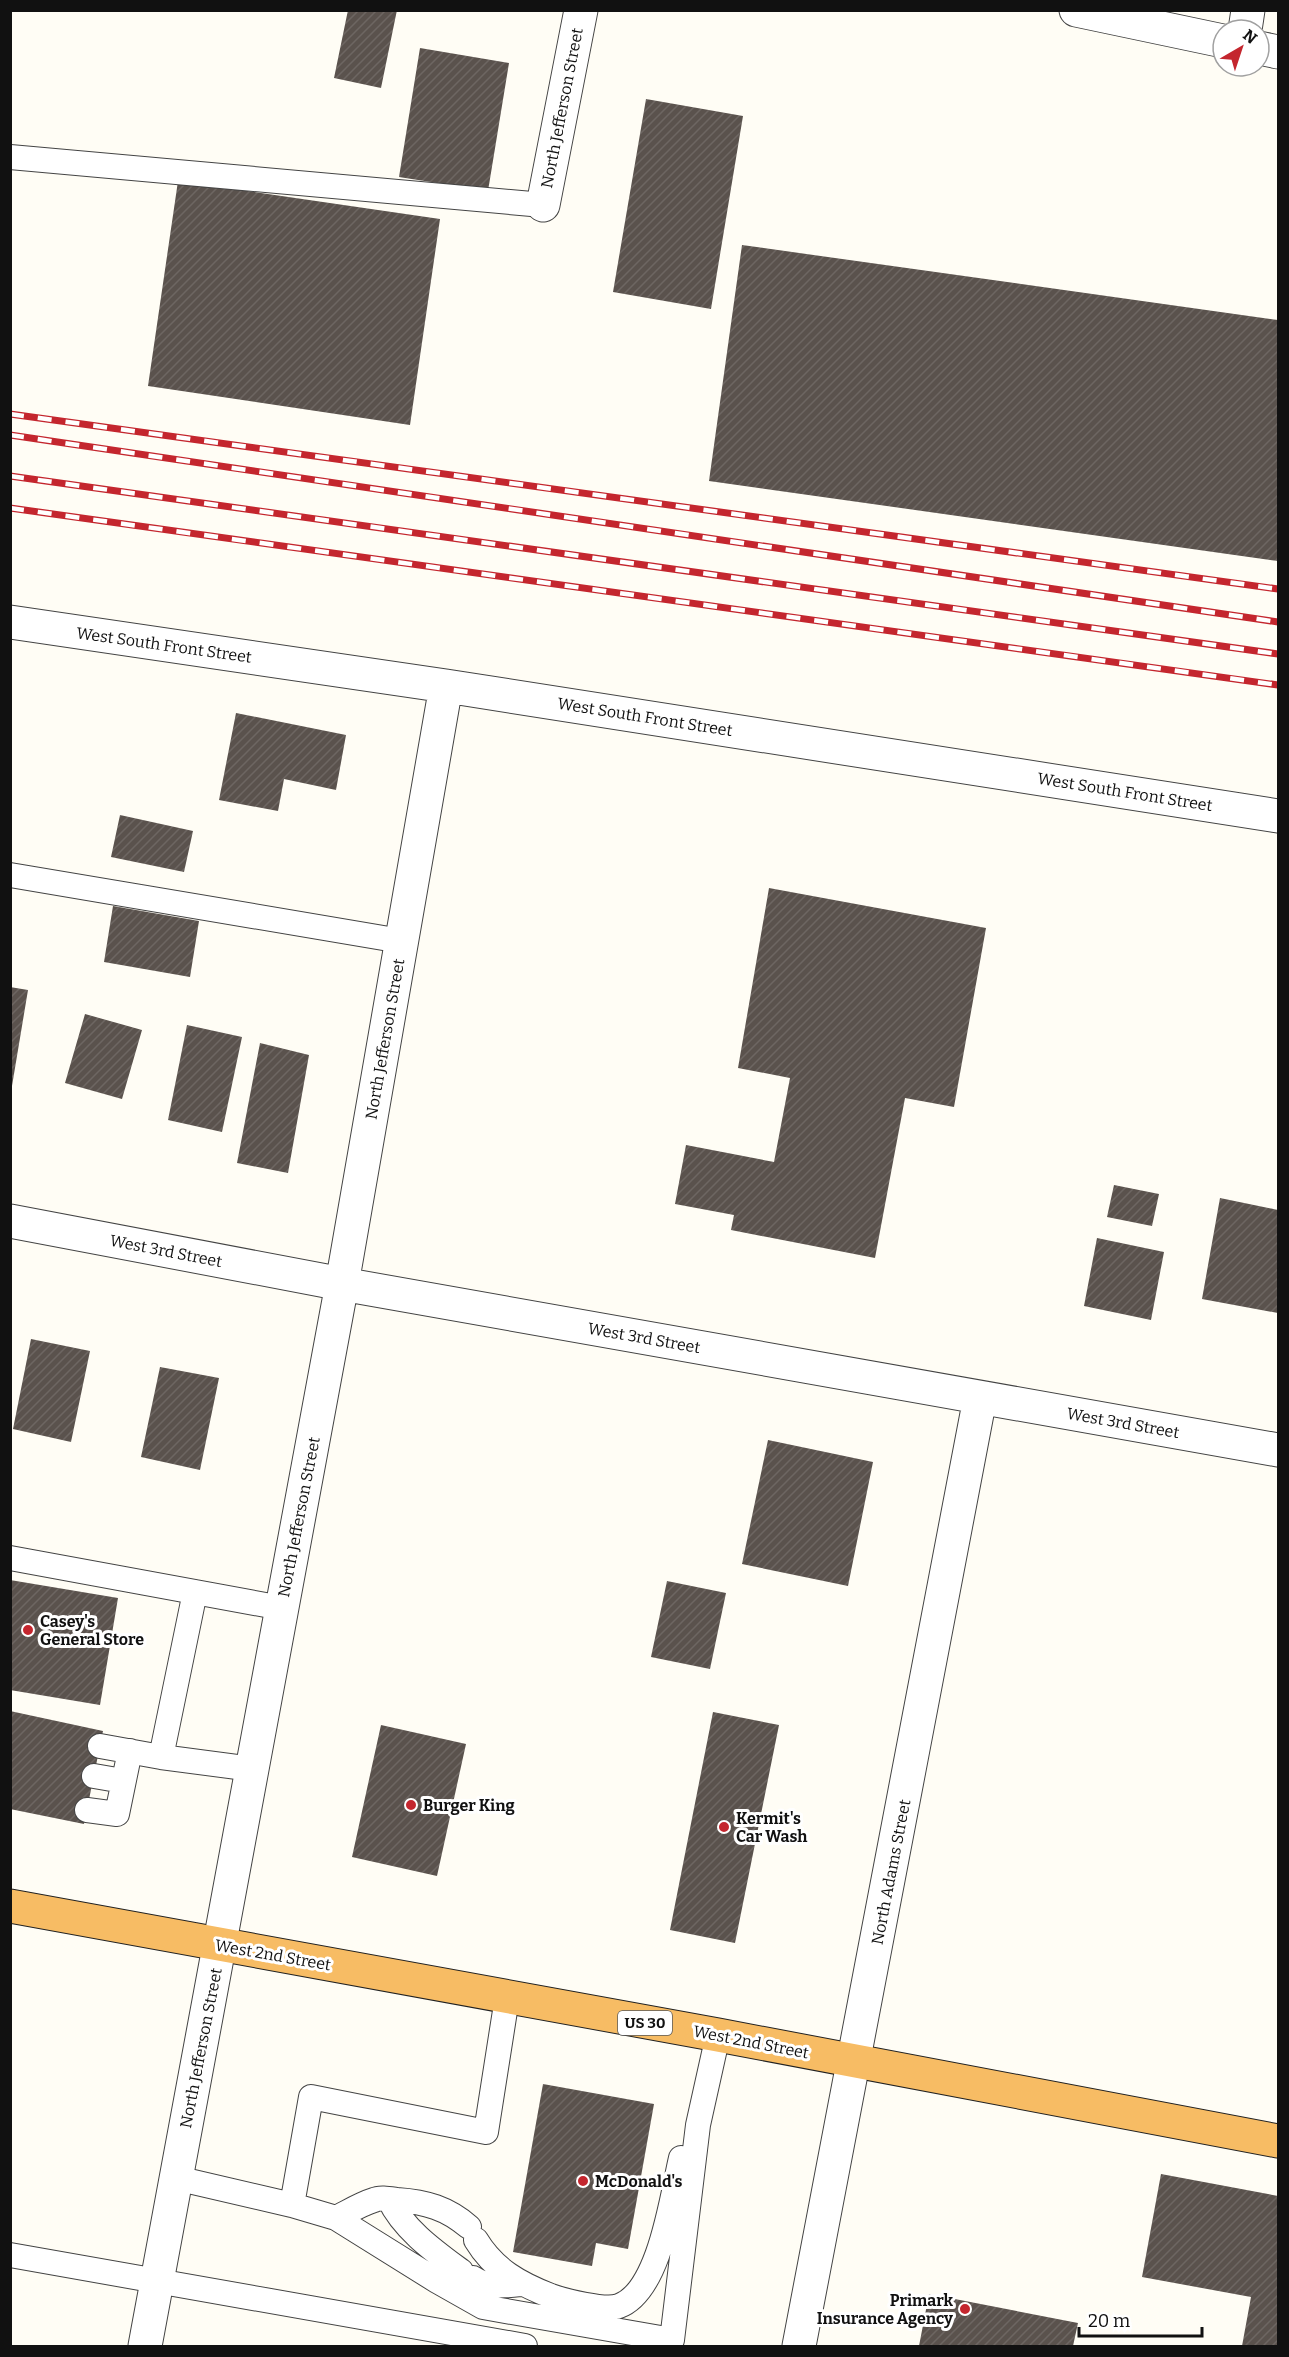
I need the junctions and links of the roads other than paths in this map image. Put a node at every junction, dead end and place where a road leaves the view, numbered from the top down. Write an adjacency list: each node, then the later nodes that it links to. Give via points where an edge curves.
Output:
1 (580, 10): 5 (street, North Jefferson Street)
2 (1076, 10): 3 (street)
3 (1211, 38)
4 (10, 157): 5 (lane)
5 (543, 205)
6 (10, 622): 7 (street, West South Front Street)
7 (446, 686): 8 (street, West South Front Street); 10 (street, North Jefferson Street)
8 (1278, 816)
9 (10, 875): 10 (lane)
10 (401, 942): 12 (street, North Jefferson Street)
11 (10, 1221): 12 (street, West 3rd Street)
12 (342, 1284): 13 (street, West 3rd Street); 17 (street, North Jefferson Street)
13 (980, 1398): 14 (street, West 3rd Street); 29 (street, North Adams Street)
14 (1278, 1450)
15 (10, 1558): 16 (lane)
16 (195, 1592): 17 (lane); 20 (lane)
17 (282, 1608): 21 (street, North Jefferson Street)
18 (100, 1746): 19 (lane)
19 (130, 1751): 20 (lane); 23 (lane)
20 (161, 1757): 21 (lane)
21 (252, 1769): 26 (street, North Jefferson Street)
22 (94, 1776): 23 (lane)
23 (123, 1781): 24 (lane, via 117,1814)
24 (87, 1810)
25 (10, 1906): 26 (highway, West 2nd Street / US 30)
26 (220, 1945): 27 (highway, West 2nd Street / US 30); 32 (street, North Jefferson Street)
27 (507, 1998): 28 (highway, West 2nd Street / US 30); 34 (lane, via 486,2132 311,2097)
28 (718, 2035): 29 (highway, West 2nd Street / US 30); 30 (lane)
29 (855, 2063): 31 (highway, West 2nd Street / US 30); 41 (street, North Adams Street)
30 (698, 2125): 35 (lane, via 672,2340 483,2307); 38 (lane, via 686,2138 657,2260 633,2298 608,2307 560,2299)
31 (1278, 2141)
32 (176, 2178): 34 (lane); 37 (street, North Jefferson Street)
33 (389, 2199): 35 (lane, via 375,2199); 38 (lane, via 437,2206 458,2217 485,2255); 38 (lane, via 396,2215 408,2227 479,2282 501,2287)
34 (292, 2205): 35 (lane)
35 (336, 2218)
36 (10, 2255): 37 (lane)
37 (157, 2281): 39 (street, North Jefferson Street); 40 (lane)
38 (520, 2284)
39 (146, 2346)
40 (525, 2346)
41 (799, 2346)

